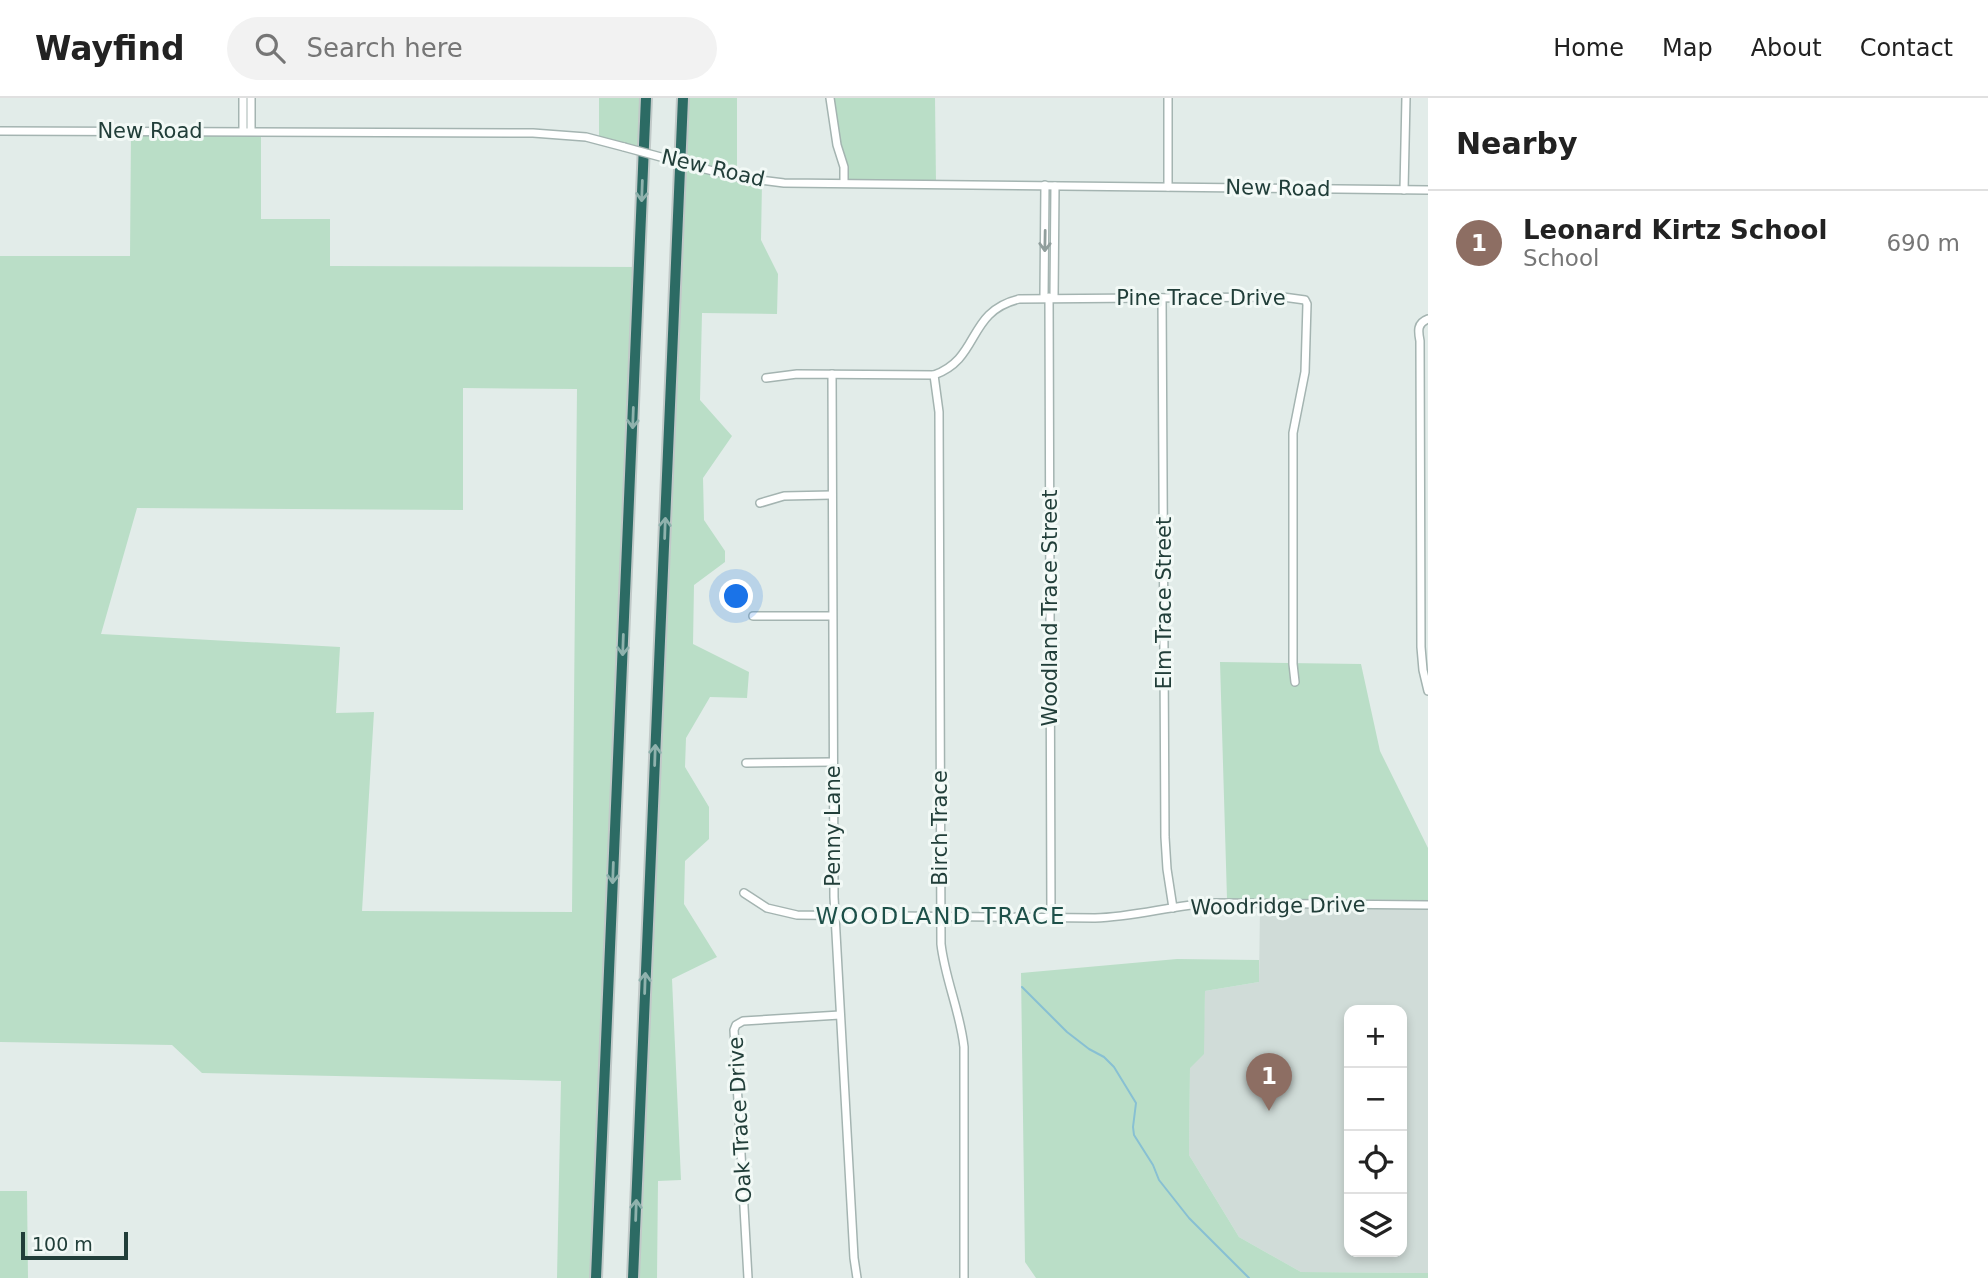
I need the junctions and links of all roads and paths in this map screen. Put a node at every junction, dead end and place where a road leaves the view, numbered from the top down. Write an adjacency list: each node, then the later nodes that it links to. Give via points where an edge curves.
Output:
1 (243, 98): 9 (street)
2 (251, 98): 9 (street)
3 (646, 98): 39 (highway, one-way to 39)
4 (683, 98): 40 (highway, one-way to 4)
5 (830, 98): 10 (street)
6 (1168, 98): 13 (street)
7 (1406, 98): 14 (street)
8 (0, 131): 9 (street, New Road)
9 (247, 131): 10 (street, New Road, bridge, via 543,133 586,137 737,177)
10 (844, 183): 11 (street, New Road)
11 (1045, 186): 12 (street, New Road); 16 (street, Woodland Trace Street, one-way to 16)
12 (1055, 186): 13 (street, New Road); 16 (street, Woodland Trace Street)
13 (1168, 187): 14 (street, New Road)
14 (1404, 190): 15 (street, New Road)
15 (1428, 190)
16 (1049, 297): 17 (street, Pine Trace Drive); 20 (street, Pine Trace Drive, via 1019,299 996,308 981,322 960,359); 37 (street, Woodland Trace Street)
17 (1162, 298): 28 (street, Pine Trace Drive, via 1283,297 1307,304 1305,372 1293,433); 34 (street, Elm Trace Street, via 1165,837)
18 (1426, 320): 22 (street, via 1418,330)
19 (832, 374): 20 (street); 21 (street); 23 (street, Penny Lane)
20 (934, 375): 36 (street, Birch Trace, via 939,412)
21 (766, 378)
22 (1424, 440): 25 (street)
23 (832, 495): 24 (street, via 784,496); 27 (street, Penny Lane)
24 (760, 503)
25 (1424, 584): 29 (street, via 1421,647)
26 (753, 616): 27 (street)
27 (832, 616): 30 (street, Penny Lane)
28 (1295, 682)
29 (1428, 691)
30 (833, 762): 31 (street); 35 (street, Penny Lane)
31 (746, 763)
32 (744, 893): 35 (street, Woodridge Drive, via 782,912)
33 (1428, 905): 34 (street, Woodridge Drive, via 1213,903)
34 (1172, 908): 37 (street, Woodridge Drive, via 1114,918)
35 (834, 915): 36 (street, Woodridge Drive); 38 (street, Penny Lane)
36 (941, 916): 37 (street, Woodridge Drive); 43 (street, Birch Trace, via 943,962 964,1047)
37 (1051, 918)
38 (840, 1015): 41 (street, Oak Trace Drive, via 743,1021 734,1030); 42 (street, Penny Lane)
39 (596, 1278)
40 (633, 1278)
41 (748, 1278)
42 (857, 1278)
43 (964, 1278)

